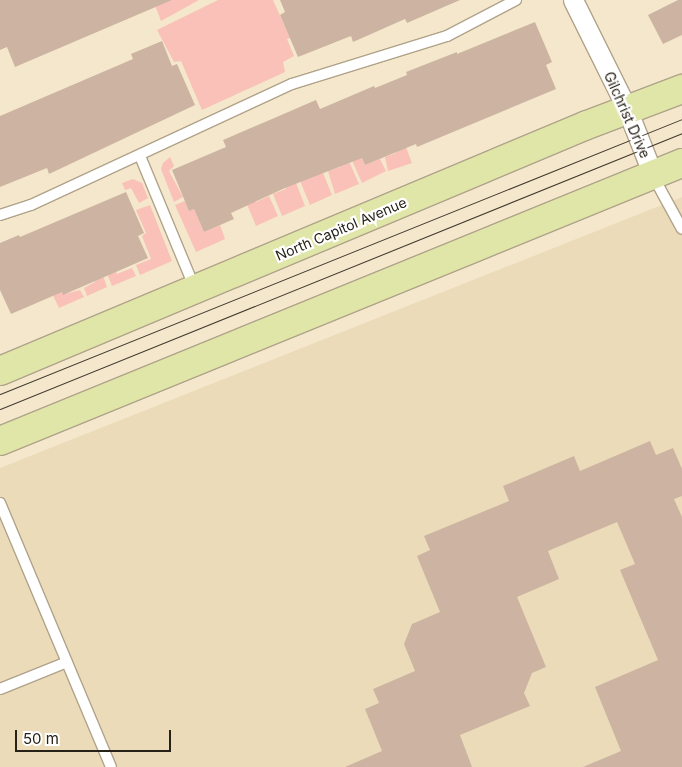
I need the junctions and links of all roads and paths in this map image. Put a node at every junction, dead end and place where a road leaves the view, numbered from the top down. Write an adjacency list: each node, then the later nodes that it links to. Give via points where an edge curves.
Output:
1 (516, 0): 5 (lane, via 448,36 292,84)
2 (573, 0): 4 (street, Gilchrist Drive)
3 (682, 89): 4 (main road, North Capitol Avenue)
4 (627, 109): 7 (street, Gilchrist Drive); 10 (main road, North Capitol Avenue)
5 (140, 156): 8 (lane, via 31,205); 10 (lane)
6 (682, 163): 7 (main road)
7 (653, 175): 9 (lane, Gilchrist Drive); 12 (main road)
8 (0, 215)
9 (682, 229)
10 (195, 290): 11 (main road, North Capitol Avenue)
11 (0, 371)
12 (0, 441)
13 (0, 503): 14 (lane)
14 (67, 662): 15 (lane); 16 (lane)
15 (0, 689)
16 (111, 767)

